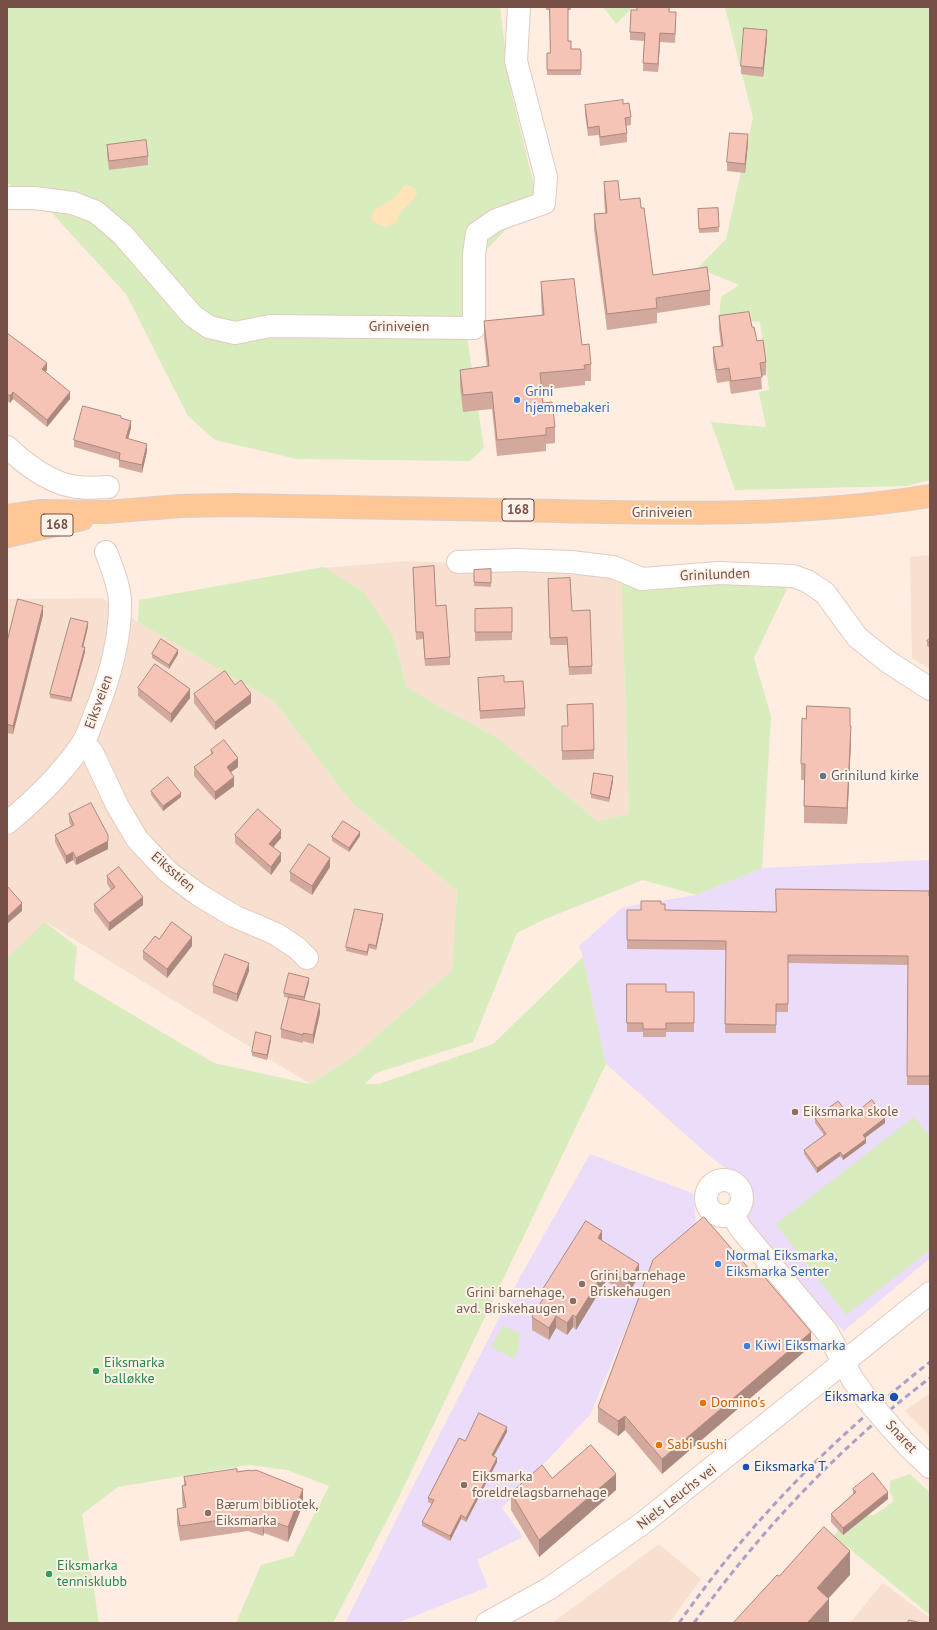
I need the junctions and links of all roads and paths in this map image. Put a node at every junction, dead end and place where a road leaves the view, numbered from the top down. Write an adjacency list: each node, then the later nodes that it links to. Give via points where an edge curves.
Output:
1 (519, 7): 2 (street, Griniveien, via 516,61 546,177 544,203 496,220 477,233 474,254 474,328 270,326 235,333 209,327 192,314 123,235 96,212 73,202)
2 (7, 198)
3 (7, 447): 4 (street, via 21,460 59,483 84,488)
4 (108, 487)
5 (930, 496): 6 (main road, Griniveien / 168, via 854,506 786,511 661,513 235,505)
6 (106, 512): 7 (main road, Griniveien / 168, via 42,511); 8 (main road, Griniveien / 168)
7 (7, 516)
8 (7, 536)
9 (106, 552): 12 (street, Eiksveien, via 118,586 118,625 105,691)
10 (458, 562): 11 (street, Grinilunden, via 571,562 613,567 642,579 719,572 793,576 807,581 825,593 857,637 887,661)
11 (930, 689)
12 (84, 743): 13 (street, Eiksveien, via 64,769); 14 (street, Eiksstien, via 92,752 117,805 137,839 168,872 234,916 276,934)
13 (7, 823)
14 (307, 958)
15 (732, 1214): 17 (street, Snaret, via 827,1332)
16 (930, 1293): 17 (street, Niels Leuchs vei)
17 (844, 1362): 18 (street, Snaret, bridge, via 866,1398); 19 (street, Niels Leuchs vei, via 643,1523 550,1588)
18 (930, 1467)
19 (487, 1623)

